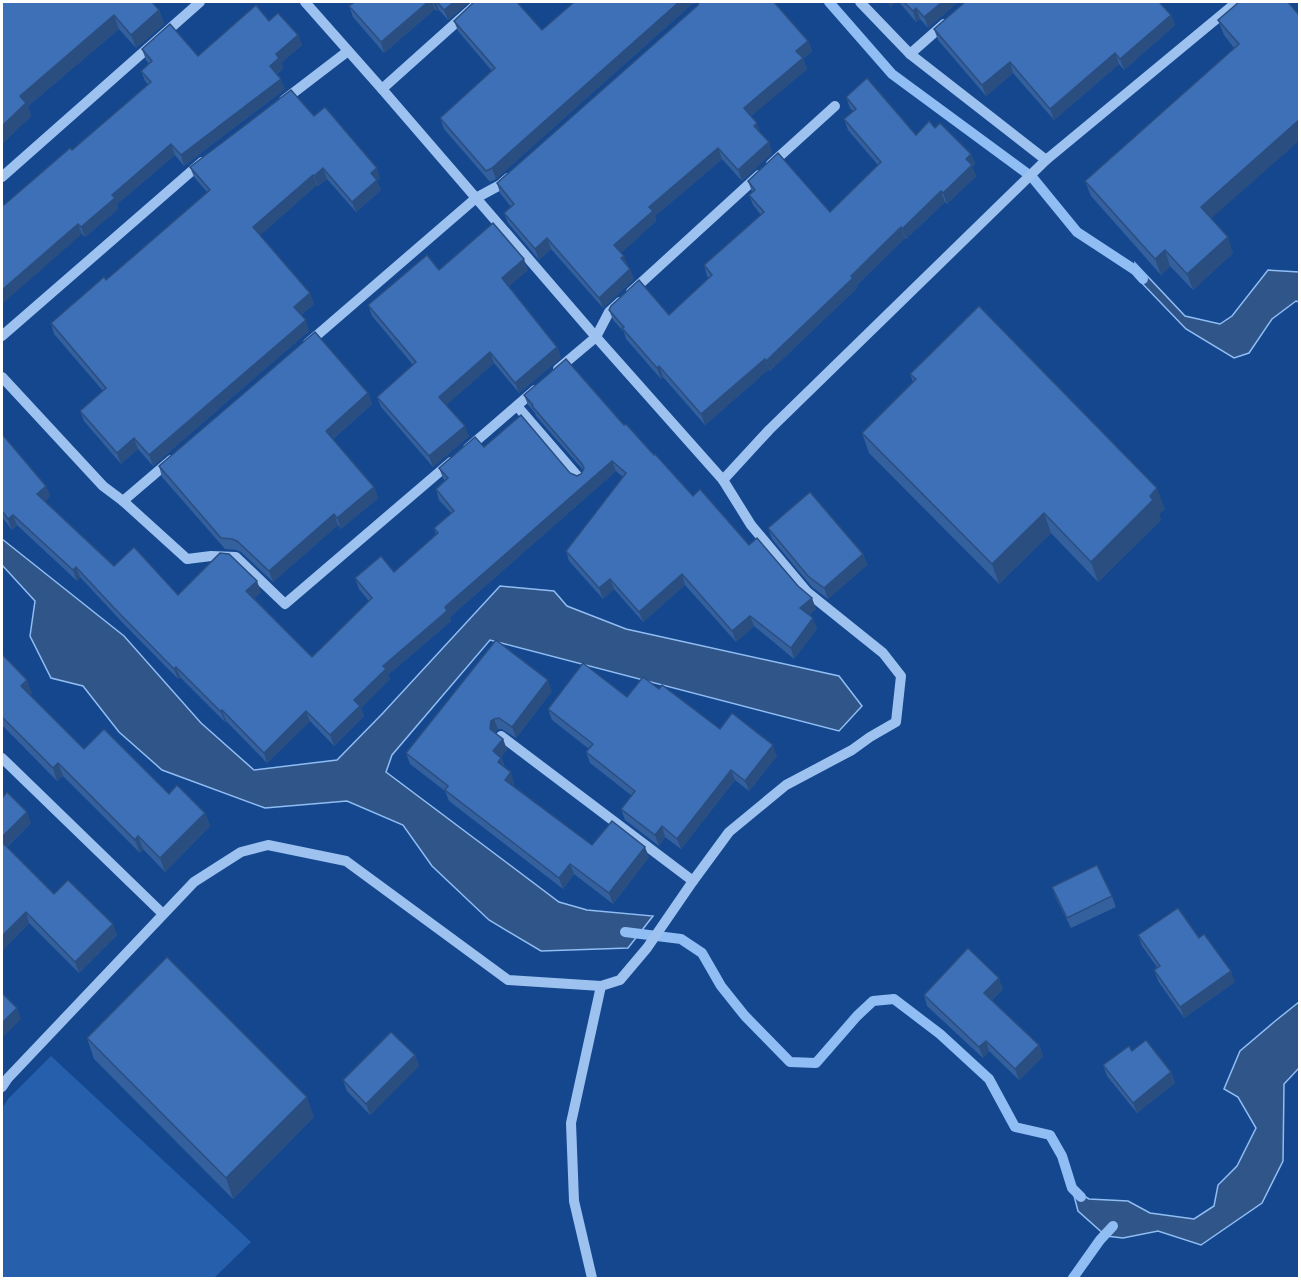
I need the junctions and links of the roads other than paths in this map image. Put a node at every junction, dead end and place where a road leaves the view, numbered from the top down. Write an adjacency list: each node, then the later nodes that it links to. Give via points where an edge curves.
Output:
1 (200, 2): 15 (street)
2 (305, 2): 7 (street)
3 (479, 2): 9 (street)
4 (860, 2): 8 (street)
5 (1237, 2): 13 (street)
6 (952, 16): 8 (street)
7 (348, 51): 9 (street); 11 (street)
8 (910, 54): 13 (street)
9 (382, 89): 16 (street)
10 (835, 106): 18 (street, via 609,312)
11 (274, 108)
12 (209, 157): 17 (street)
13 (1046, 160): 24 (street, via 769,430)
14 (518, 169): 16 (street)
15 (2, 177)
16 (476, 198): 18 (street); 19 (street)
17 (2, 336)
18 (596, 337): 21 (street); 24 (street)
19 (295, 354)
20 (2, 377): 25 (street, via 103,486)
21 (517, 406): 23 (street); 25 (street, via 285,604 236,557 187,559)
22 (177, 455): 25 (street)
23 (580, 479)
24 (723, 480): 28 (street, via 752,525 807,592 883,653 901,676 896,722 786,785 729,832)
25 (123, 501)
26 (501, 736): 28 (street)
27 (2, 758): 29 (street)
28 (693, 880): 30 (street, via 620,980)
29 (163, 914): 30 (street, via 194,882 241,852 268,845 346,861 508,980); 31 (street)
30 (601, 986): 32 (street, via 571,1123 574,1201)
31 (4, 1079)
32 (592, 1278)

